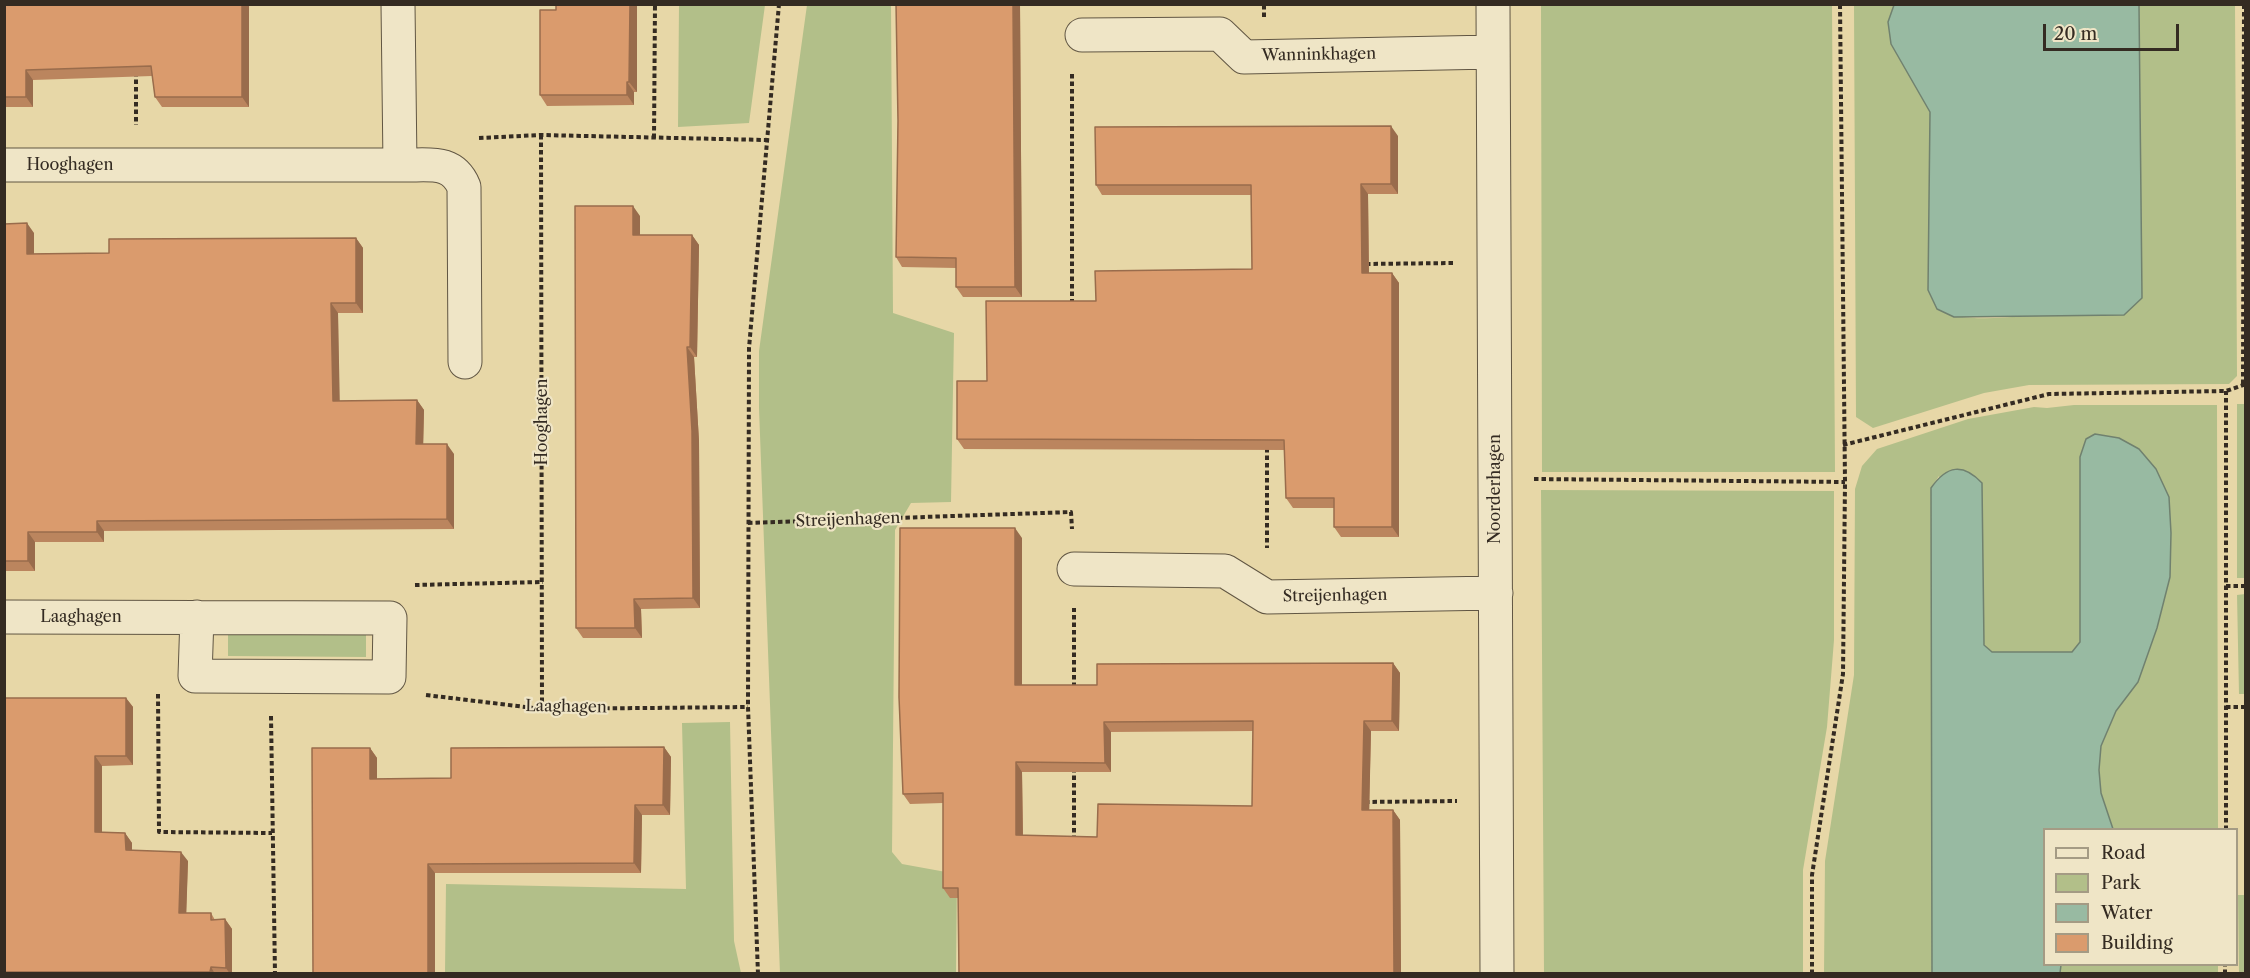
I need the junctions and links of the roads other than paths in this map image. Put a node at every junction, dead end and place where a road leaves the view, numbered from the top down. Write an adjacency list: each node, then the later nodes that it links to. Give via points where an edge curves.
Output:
1 (398, 4): 6 (street)
2 (1493, 4): 4 (street, Noorderhagen)
3 (1082, 35): 4 (street, Wanninkhagen, via 1220,34 1244,57)
4 (1493, 52): 9 (street, Noorderhagen)
5 (4, 165): 6 (street, Hooghagen)
6 (400, 165): 7 (street, Hooghagen, via 445,167 459,175 464,187)
7 (465, 362)
8 (1074, 569): 9 (street, Streijenhagen, via 1225,571 1267,597)
9 (1496, 593): 12 (street, Noorderhagen)
10 (4, 617): 11 (street, Laaghagen)
11 (197, 617): 11 (street, Laaghagen, via 390,618 389,677 195,676)
12 (1497, 974)

